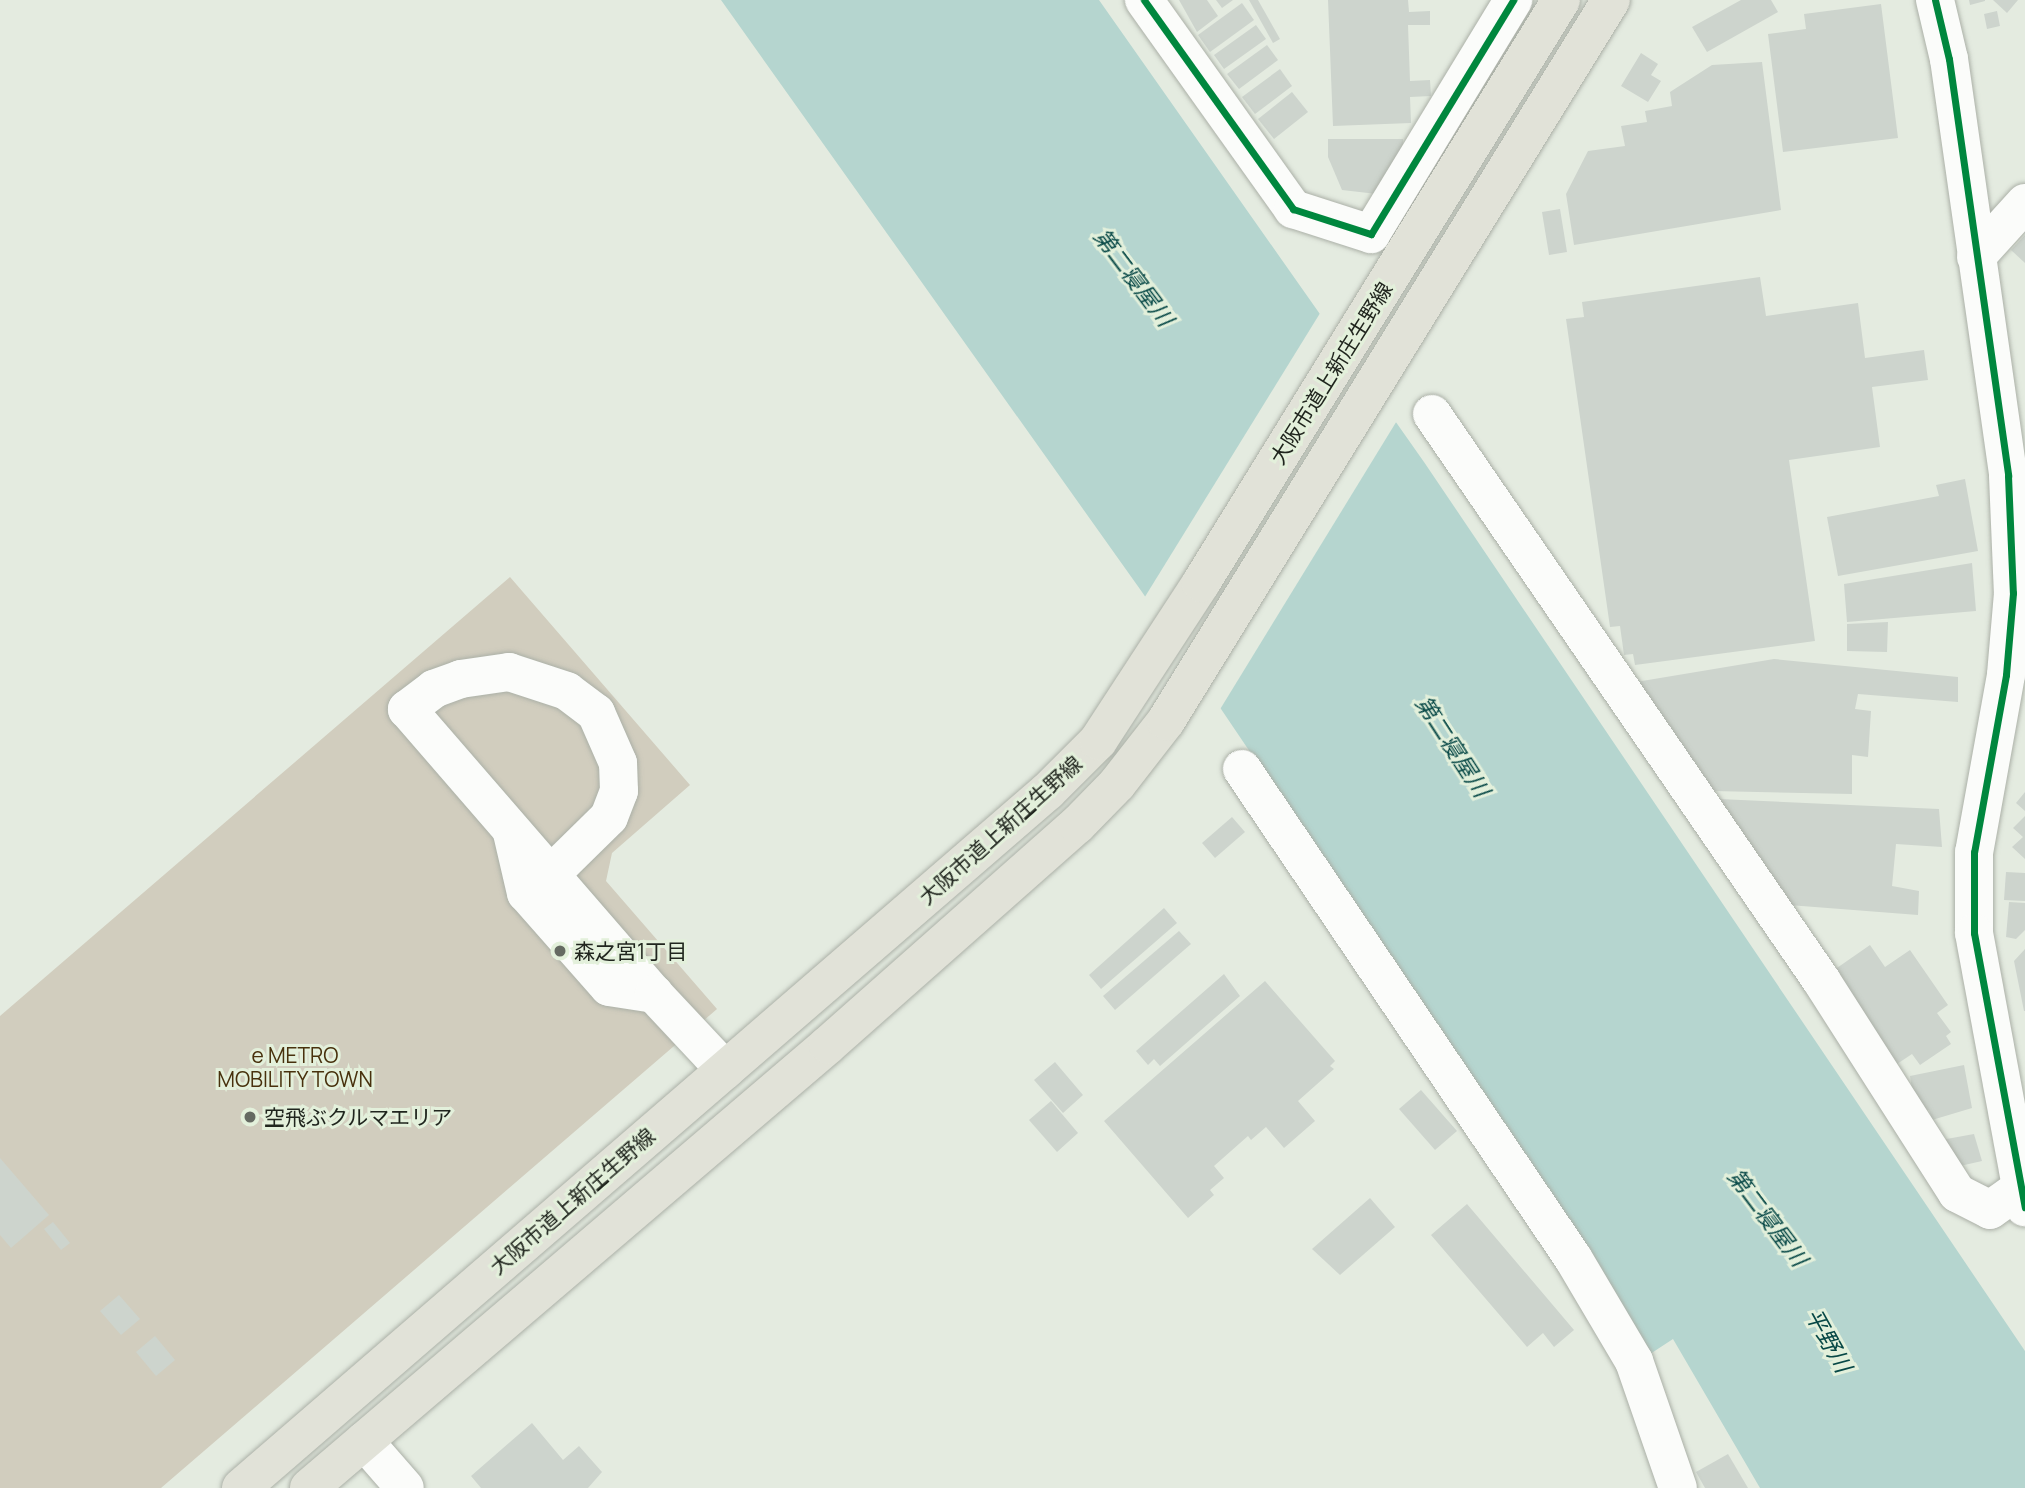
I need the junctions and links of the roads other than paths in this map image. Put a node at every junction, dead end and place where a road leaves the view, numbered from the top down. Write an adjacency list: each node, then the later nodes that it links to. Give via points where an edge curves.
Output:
1 (1144, 0): 2 (street, via 1293,209 1371,234)
2 (1513, 0)
3 (1561, 0): 15 (main road, 大阪市道上新庄生野線, via 1098,741 1048,791)
4 (1611, 0): 16 (main road, 大阪市道上新庄生野線, via 1166,721 1077,825)
5 (1935, 0): 7 (street, via 1949,59)
6 (2025, 203): 7 (street)
7 (1976, 257): 9 (street)
8 (1432, 414): 17 (street, via 1814,968 1957,1193 1990,1210)
9 (2019, 586): 10 (street)
10 (2020, 687): 17 (street, via 1974,852 1974,933)
11 (1242, 769): 22 (street, via 1573,1258 1634,1361)
12 (511, 828): 13 (street); 13 (street, via 407,709 443,685 509,672 567,691 596,713 618,763 619,791 609,817); 14 (street, via 526,893 609,987)
13 (551, 874): 14 (street)
14 (654, 993): 15 (street)
15 (726, 1070): 16 (main road); 19 (main road, 大阪市道上新庄生野線)
16 (756, 1106): 18 (main road, 大阪市道上新庄生野線)
17 (2024, 1193)
18 (364, 1441): 20 (main road, 大阪市道上新庄生野線); 21 (street)
19 (241, 1488)
20 (309, 1488)
21 (405, 1488)
22 (1678, 1488)

